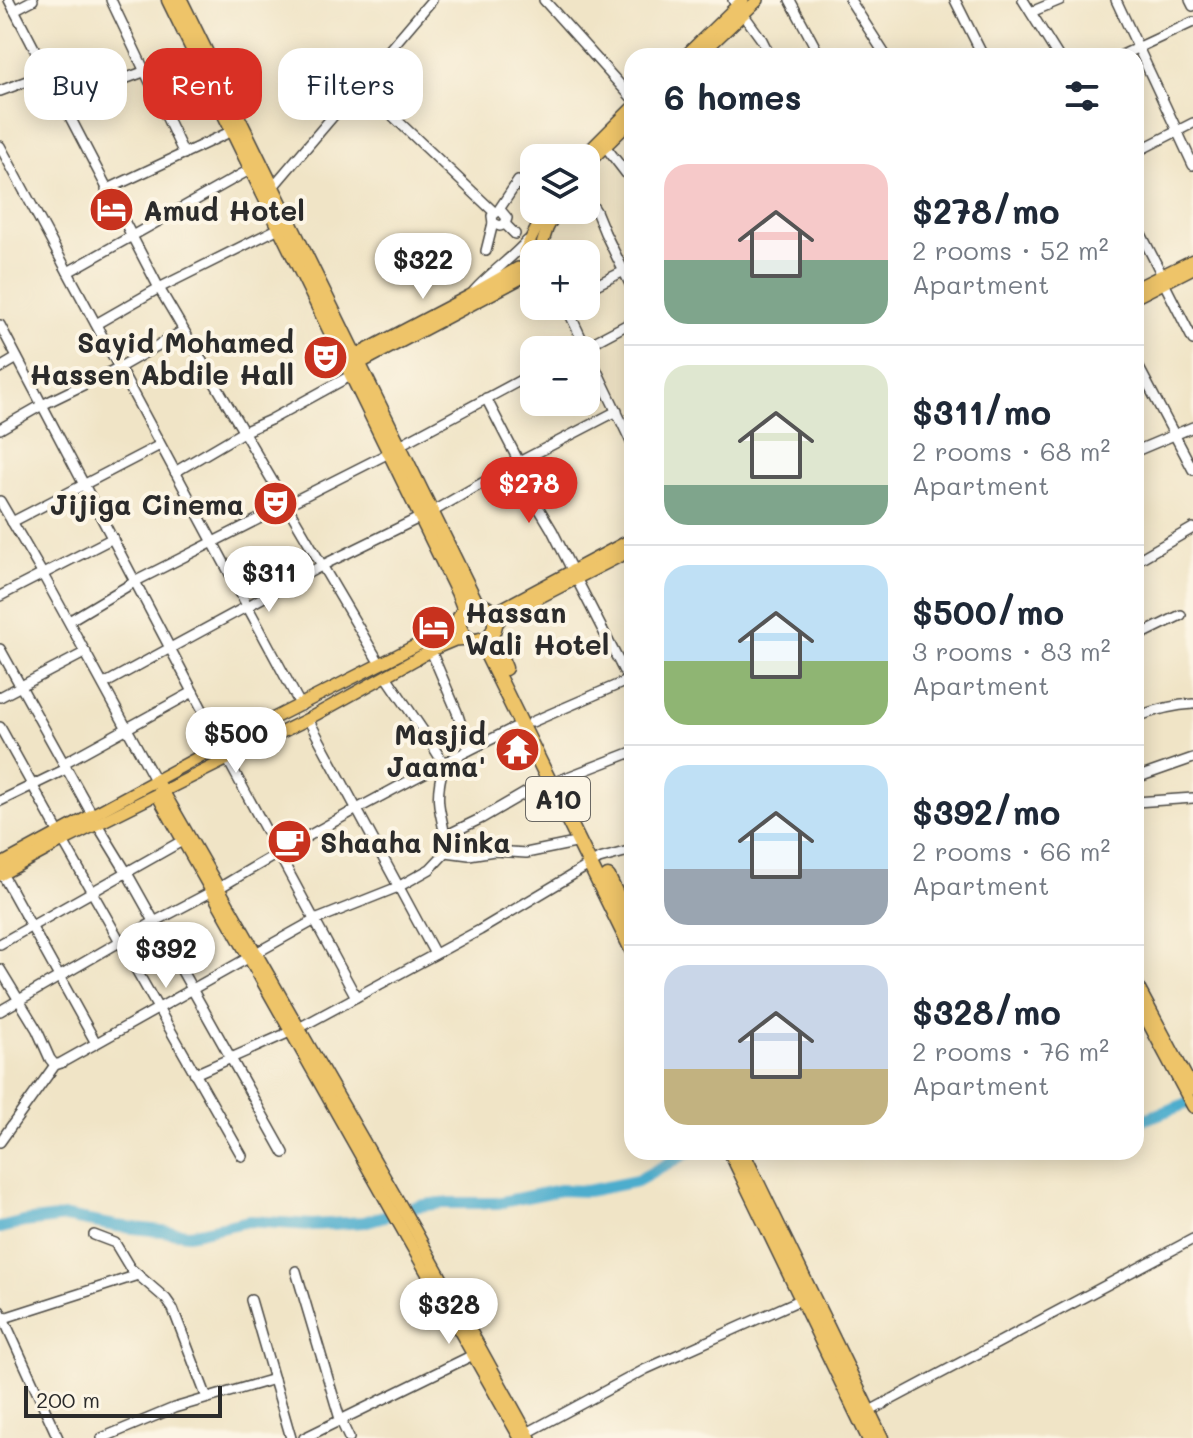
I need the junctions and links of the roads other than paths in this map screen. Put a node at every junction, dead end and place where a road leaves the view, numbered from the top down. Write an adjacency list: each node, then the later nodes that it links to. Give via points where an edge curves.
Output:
1 (9, 0): 19 (street)
2 (33, 0): 19 (street)
3 (111, 0): 34 (street)
4 (169, 0): 45 (highway, A10)
5 (180, 0): 58 (highway, A10)
6 (417, 0): 20 (street)
7 (432, 0): 20 (street)
8 (544, 0): 36 (street)
9 (758, 0): 17 (main road)
10 (790, 0): 29 (street)
11 (850, 0): 30 (street)
12 (955, 0): 31 (street)
13 (1023, 0): 21 (street)
14 (1060, 0): 21 (street)
15 (1116, 0): 23 (street)
16 (1190, 0): 18 (street)
17 (739, 5): 26 (main road); 27 (main road); 28 (street)
18 (1193, 6)
19 (14, 10): 24 (street)
20 (423, 11): 25 (street)
21 (1031, 12): 32 (street)
22 (1193, 22): 23 (street)
23 (1139, 47)
24 (33, 48)
25 (392, 48)
26 (693, 48)
27 (706, 48)
28 (766, 48)
29 (816, 48)
30 (881, 48)
31 (979, 48)
32 (1053, 48)
33 (1144, 58): 46 (street)
34 (143, 65)
35 (24, 82): 37 (street)
36 (624, 89)
37 (0, 91)
38 (624, 116): 47 (main road)
39 (69, 120): 57 (street)
40 (168, 120): 52 (street)
41 (330, 120): 58 (street)
42 (396, 120): 59 (street)
43 (1193, 123): 46 (street)
44 (624, 128): 49 (main road)
45 (232, 131): 52 (street); 54 (highway, A10)
46 (1177, 132): 50 (street); 53 (street)
47 (596, 144)
48 (0, 146): 73 (street)
49 (605, 146): 51 (main road); 55 (street)
50 (1144, 148)
51 (600, 151)
52 (184, 154): 57 (street)
53 (1193, 165)
54 (251, 169): 58 (highway, A10); 64 (street)
55 (624, 171)
56 (518, 181): 59 (street)
57 (106, 190): 64 (street)
58 (268, 192): 62 (highway, A10); 89 (highway, A10)
59 (495, 216): 63 (street, via 500,226 505,224); 68 (street)
60 (600, 218): 70 (street)
61 (538, 224): 65 (main road)
62 (279, 228): 79 (street); 89 (highway, A10)
63 (515, 234)
64 (131, 236): 73 (street); 79 (street)
65 (532, 236): 66 (main road); 81 (street)
66 (532, 240)
67 (1144, 240): 76 (street)
68 (486, 251)
69 (1193, 260): 76 (main road)
70 (624, 262)
71 (1193, 268): 76 (main road)
72 (624, 271): 77 (street)
73 (68, 272): 82 (street)
74 (520, 277): 81 (main road)
75 (520, 279): 89 (main road)
76 (1163, 279): 78 (main road); 80 (main road); 87 (street)
77 (600, 283)
78 (1144, 285)
79 (159, 288): 82 (street); 85 (street)
80 (1144, 292)
81 (469, 296): 89 (main road)
82 (96, 324): 90 (street)
83 (0, 325): 88 (street)
84 (624, 326): 86 (street)
85 (183, 331): 90 (street); 101 (street)
86 (600, 339)
87 (1193, 340)
88 (17, 358): 91 (street); 96 (street)
89 (351, 365): 101 (street, via 304,402); 105 (highway, A10)
90 (120, 367): 96 (street); 103 (street)
91 (0, 368)
92 (1144, 377): 102 (street)
93 (520, 380): 95 (street)
94 (600, 381): 97 (street)
95 (486, 398): 105 (street); 106 (street)
96 (42, 405): 100 (street); 109 (street)
97 (617, 411): 98 (street); 106 (street)
98 (624, 426)
99 (1193, 427): 102 (street)
100 (0, 429)
101 (243, 432): 108 (street); 111 (street)
102 (1175, 435): 104 (street); 107 (street)
103 (160, 445): 108 (street); 109 (street)
104 (1144, 448)
105 (394, 449): 111 (street); 112 (highway, A10)
106 (516, 464): 112 (street); 122 (street)
107 (1193, 470)
108 (175, 472): 116 (street)
109 (85, 485): 113 (street); 115 (street)
110 (0, 501): 113 (street)
111 (286, 504): 116 (street); 120 (street)
112 (426, 515): 120 (street); 126 (highway, A10)
113 (12, 522): 121 (street)
114 (1193, 528): 119 (street)
115 (113, 538): 121 (street); 123 (street)
116 (213, 543): 123 (street); 125 (street)
117 (624, 544): 122 (main road)
118 (624, 553): 122 (main road)
119 (1144, 557)
120 (323, 565): 125 (street); 136 (street)
121 (42, 573): 124 (street); 128 (street)
122 (574, 574): 126 (main road, via 499,610); 130 (main road, via 503,616); 135 (street)
123 (136, 581): 128 (street); 131 (street)
124 (0, 596)
125 (248, 607): 131 (street); 143 (street)
126 (472, 611): 130 (highway, A10, via 494,619); 130 (highway, A10, via 463,633); 136 (main road)
127 (1181, 615): 129 (street)
128 (69, 621): 134 (street)
129 (1144, 633)
130 (484, 635): 133 (main road); 146 (highway, A10)
131 (171, 648): 137 (street); 140 (street)
132 (0, 649): 139 (street)
133 (431, 651): 136 (main road); 150 (street)
134 (86, 652): 137 (street); 139 (street)
135 (624, 669)
136 (383, 670): 143 (main road); 145 (main road); 154 (street)
137 (104, 684): 148 (street)
138 (624, 685): 146 (street)
139 (21, 686): 141 (street); 155 (street)
140 (193, 692): 148 (street); 149 (street)
141 (0, 697)
142 (1193, 704): 144 (street)
143 (301, 706): 149 (main road)
144 (1144, 714)
145 (308, 719): 153 (main road); 164 (street)
146 (527, 723): 150 (street); 158 (highway, A10)
147 (0, 727): 159 (street)
148 (128, 728): 155 (street); 157 (street)
149 (221, 745): 157 (main road)
150 (469, 750): 154 (street)
151 (624, 755): 158 (street)
152 (1193, 758): 156 (street)
153 (228, 760): 160 (main road); 170 (street)
154 (444, 764): 164 (street); 166 (street, via 438,803)
155 (65, 766): 159 (street); 165 (street)
156 (1144, 775)
157 (155, 780): 160 (main road); 165 (main road)
158 (554, 780): 166 (street); 169 (highway, A10); 173 (highway, A10)
159 (32, 785): 162 (street); 167 (street)
160 (160, 793): 165 (main road); 168 (main road); 177 (main road)
161 (1193, 798): 163 (street)
162 (0, 801)
163 (1144, 801)
164 (357, 810): 170 (street); 176 (street)
165 (95, 820): 167 (main road); 175 (street)
166 (445, 836): 171 (street)
167 (61, 837): 174 (main road); 178 (street)
168 (182, 841): 175 (street); 177 (main road)
169 (580, 842): 171 (street, via 526,853); 173 (highway, A10)
170 (279, 852): 177 (street); 180 (street)
171 (446, 852): 176 (street, via 430,869)
172 (624, 852): 173 (street)
173 (594, 861): 179 (highway, A10); 183 (highway, A10); 186 (street)
174 (0, 871): 182 (street)
175 (127, 873): 178 (street); 181 (street)
176 (398, 887): 180 (street); 186 (street)
177 (215, 890): 181 (street); 187 (main road)
178 (91, 891): 182 (street); 184 (street)
179 (624, 913)
180 (315, 920): 187 (street); 191 (street)
181 (154, 922): 184 (street); 190 (street)
182 (32, 926): 185 (street); 189 (street)
183 (624, 931)
184 (120, 942): 189 (street); 194 (street)
185 (0, 944)
186 (435, 954): 191 (street)
187 (252, 955): 190 (street); 197 (main road)
188 (0, 969): 192 (street)
189 (59, 976): 192 (street); 198 (street)
190 (192, 989): 194 (street); 199 (street)
191 (356, 997): 197 (street)
192 (18, 1000): 195 (street); 201 (street)
193 (1144, 1000): 200 (main road)
194 (158, 1009): 198 (street); 202 (street)
195 (0, 1011)
196 (1144, 1013): 200 (main road)
197 (295, 1030): 199 (street); 217 (main road)
198 (96, 1043): 201 (street)
199 (231, 1057): 202 (street); 206 (street)
200 (1173, 1061): 203 (main road); 204 (main road)
201 (55, 1065): 205 (street)
202 (195, 1074): 207 (street)
203 (1193, 1089)
204 (1193, 1107)
205 (0, 1142)
206 (284, 1153)
207 (242, 1156)
208 (740, 1160): 214 (highway)
209 (740, 1160): 220 (highway)
210 (94, 1235): 213 (street, via 115,1243)
211 (1193, 1239): 220 (street)
212 (296, 1271): 221 (street)
213 (138, 1275): 216 (street); 219 (street, via 173,1309)
214 (802, 1299): 222 (street, via 646,1369); 223 (highway)
215 (251, 1300): 218 (street)
216 (2, 1315): 224 (street)
217 (478, 1353): 221 (street); 222 (main road)
218 (274, 1379): 219 (street); 226 (street)
219 (207, 1398): 225 (street)
220 (868, 1412): 223 (highway)
221 (340, 1419): 227 (street); 228 (street)
222 (526, 1436)
223 (876, 1437)
224 (58, 1438)
225 (102, 1438)
226 (291, 1438)
227 (304, 1438)
228 (349, 1438)

